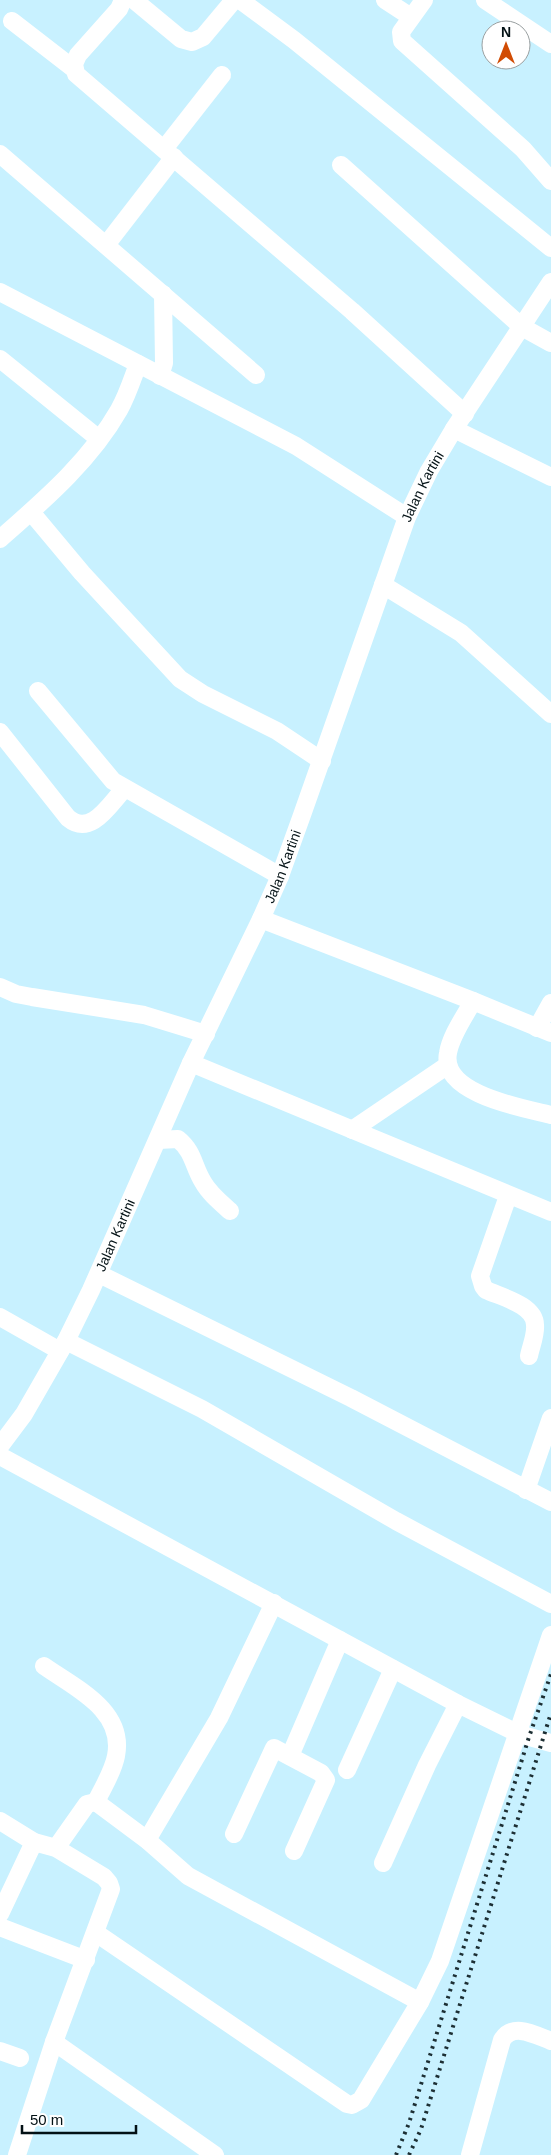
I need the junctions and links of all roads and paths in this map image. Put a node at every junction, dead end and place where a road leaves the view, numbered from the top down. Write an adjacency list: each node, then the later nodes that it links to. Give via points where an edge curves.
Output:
1 (123, 0): 11 (street, via 119,9 78,55)
2 (134, 0): 3 (street, via 181,39 192,42 203,37)
3 (234, 0)
4 (240, 0): 18 (street)
5 (385, 0): 8 (street)
6 (424, 0): 8 (street)
7 (485, 0): 10 (street)
8 (411, 17): 16 (street, via 401,32 402,41 523,149)
9 (12, 21): 11 (street)
10 (551, 44)
11 (74, 69): 13 (street, via 81,80)
12 (222, 75): 13 (street)
13 (169, 153): 17 (street); 28 (street, via 352,311)
14 (0, 154): 17 (street)
15 (341, 165): 22 (street)
16 (551, 181)
17 (106, 245): 21 (street)
18 (551, 248)
19 (551, 282): 22 (street, Jalan Kartini)
20 (0, 292): 25 (street)
21 (163, 294): 26 (street); 27 (street, via 164,363)
22 (522, 327): 23 (street); 28 (street, Jalan Kartini)
23 (551, 343)
24 (0, 359): 30 (street)
25 (138, 364): 27 (street); 30 (street, via 121,405)
26 (256, 375)
27 (160, 376): 33 (street, via 296,446)
28 (465, 414): 29 (street, Jalan Kartini)
29 (454, 430): 31 (street); 33 (street, Jalan Kartini, via 428,471)
30 (99, 439): 32 (street)
31 (551, 477)
32 (31, 512): 34 (street); 39 (street, via 82,573 180,679 277,731)
33 (407, 517): 35 (street, Jalan Kartini)
34 (0, 539)
35 (383, 585): 37 (street, via 461,633); 39 (street, Jalan Kartini)
36 (38, 691): 40 (street, via 103,770)
37 (551, 714)
38 (0, 732): 40 (street, via 75,824 92,822)
39 (322, 761): 41 (street, Jalan Kartini)
40 (124, 789): 41 (street)
41 (280, 876): 42 (street, Jalan Kartini)
42 (261, 919): 44 (street); 47 (street, Jalan Kartini)
43 (0, 987): 47 (street, via 16,994 144,1015)
44 (473, 1001): 46 (street); 49 (street, via 448,1052)
45 (551, 1003): 46 (street)
46 (544, 1030)
47 (206, 1034): 48 (street, Jalan Kartini)
48 (192, 1063): 51 (street); 52 (street, Jalan Kartini)
49 (448, 1065): 50 (street, via 454,1078 470,1089); 51 (street)
50 (551, 1115)
51 (352, 1130): 53 (street)
52 (158, 1140): 54 (street, via 178,1138 193,1157 203,1183); 56 (street, Jalan Kartini)
53 (508, 1196): 55 (street); 59 (street, via 480,1276 486,1290 533,1315 536,1322)
54 (230, 1211)
55 (551, 1212)
56 (99, 1274): 58 (street, Jalan Kartini); 63 (street, via 351,1398)
57 (0, 1317): 58 (street)
58 (63, 1346): 61 (street, Jalan Kartini, via 24,1414); 66 (street, via 202,1409)
59 (529, 1356)
60 (551, 1418): 63 (street)
61 (0, 1446)
62 (0, 1456): 65 (street)
63 (526, 1490): 64 (street)
64 (551, 1502)
65 (274, 1603): 68 (street); 79 (street, via 219,1718)
66 (551, 1604)
67 (551, 1635): 72 (street)
68 (340, 1640): 70 (street); 74 (street)
69 (44, 1666): 76 (street, via 99,1704 114,1728 116,1756)
70 (393, 1669): 71 (street); 75 (street)
71 (458, 1704): 72 (street); 83 (street, via 426,1765)
72 (519, 1734): 73 (street); 88 (street, via 440,1961)
73 (551, 1743)
74 (290, 1756): 78 (street, via 274,1748); 82 (street, via 321,1773 326,1780)
75 (347, 1770)
76 (96, 1802): 79 (street); 81 (street, via 87,1804)
77 (0, 1820): 80 (street)
78 (234, 1834)
79 (146, 1840): 88 (street, via 188,1876)
80 (34, 1842): 81 (street); 84 (street)
81 (56, 1848): 86 (street, via 109,1883 111,1890)
82 (294, 1851)
83 (383, 1863)
84 (0, 1914)
85 (0, 1928): 87 (street)
86 (96, 1933): 87 (street); 88 (street, via 347,2104 361,2100)
87 (86, 1960): 90 (street)
88 (420, 2002)
89 (551, 2040): 95 (street, via 522,2031 506,2033)
90 (54, 2042): 93 (street); 94 (street)
91 (0, 2051): 92 (street)
92 (20, 2058)
93 (20, 2153)
94 (215, 2155)
95 (470, 2155)

